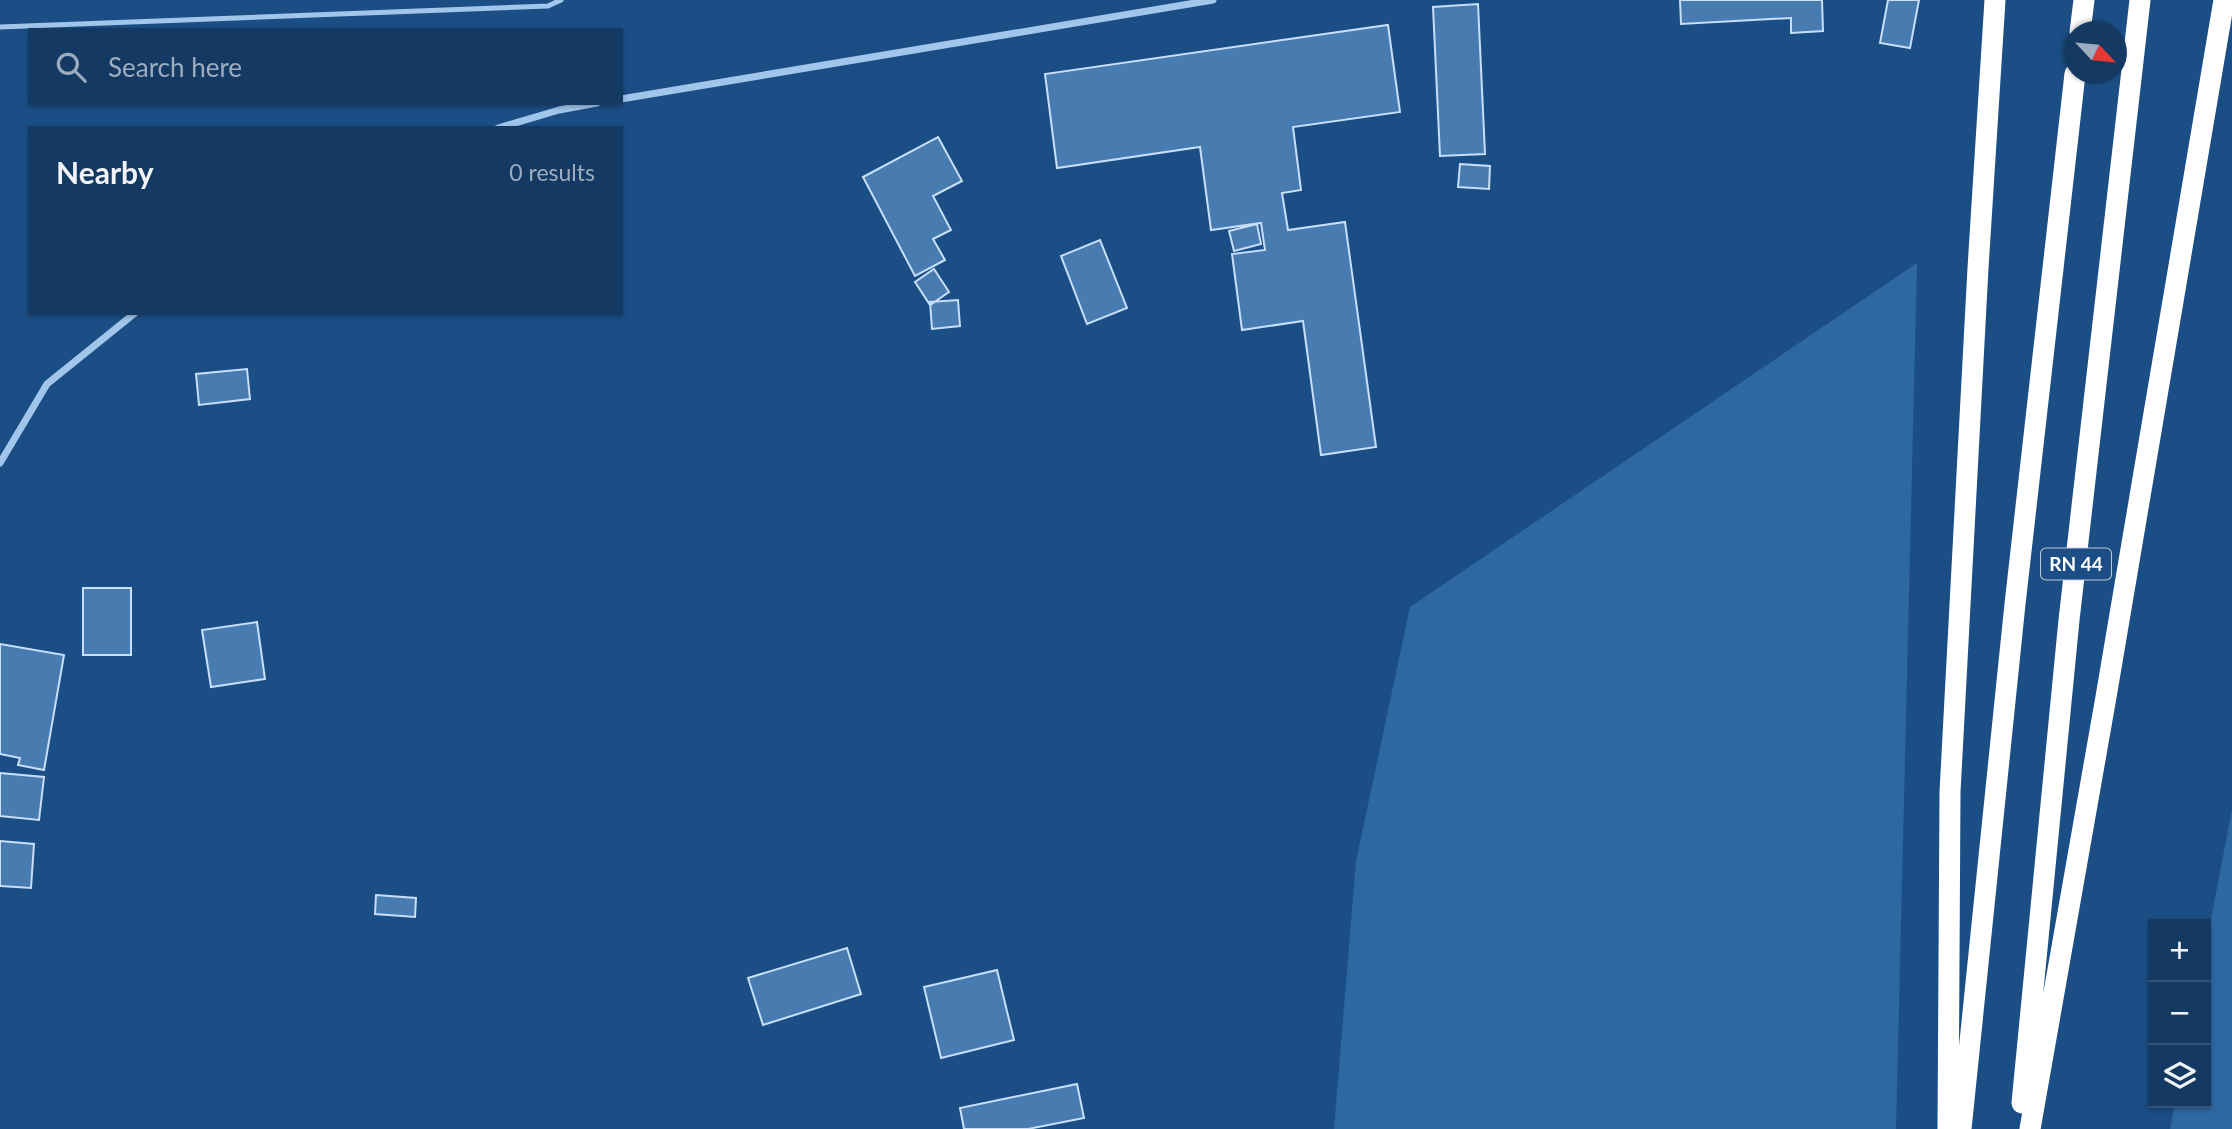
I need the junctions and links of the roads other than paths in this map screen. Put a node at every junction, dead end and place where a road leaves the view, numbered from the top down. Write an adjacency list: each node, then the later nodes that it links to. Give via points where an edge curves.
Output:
1 (561, 0): 8 (lane, via 548,6)
2 (1213, 0): 10 (street)
3 (1995, 0): 15 (highway, via 1950,792)
4 (2084, 0): 7 (highway)
5 (2140, 0): 17 (highway, RN 44, via 2069,620)
6 (2224, 0): 18 (highway)
7 (2081, 21)
8 (0, 27)
9 (2074, 84): 16 (highway, RN 44)
10 (623, 99)
11 (586, 105): 12 (street)
12 (505, 126)
13 (133, 315): 14 (street, via 47,384)
14 (0, 463)
15 (1948, 1129)
16 (1961, 1129)
17 (2020, 1129)
18 (2030, 1129)

